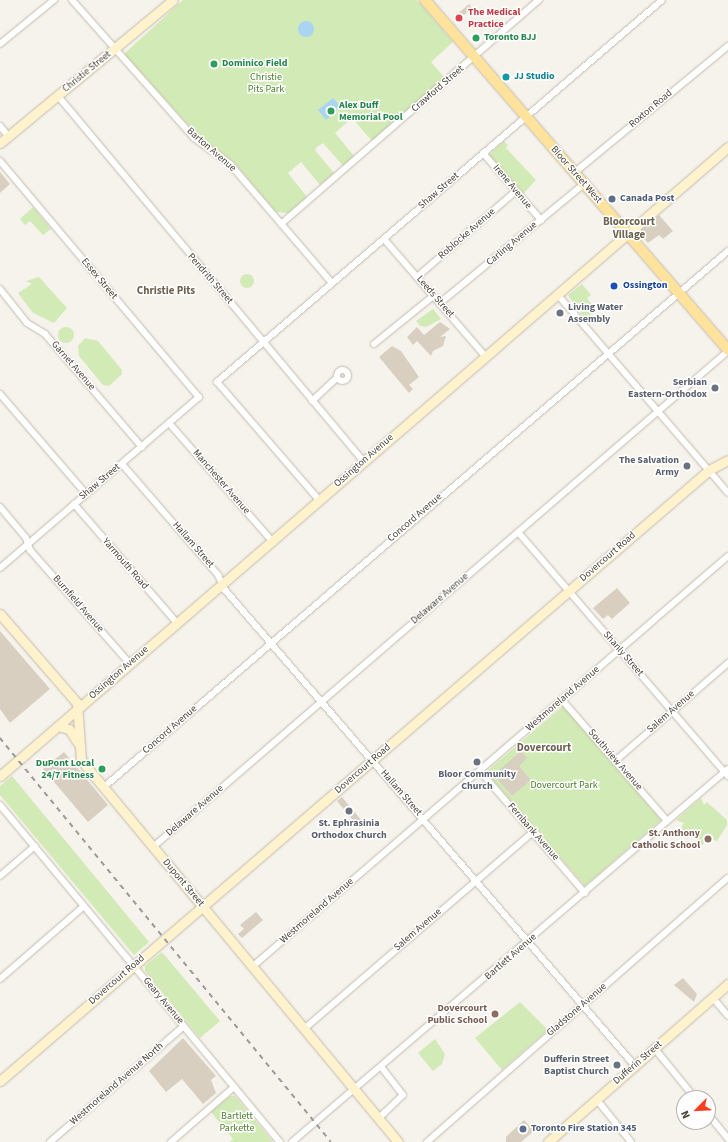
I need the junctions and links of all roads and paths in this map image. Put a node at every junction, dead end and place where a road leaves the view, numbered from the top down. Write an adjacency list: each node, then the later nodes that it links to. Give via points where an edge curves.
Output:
1 (54, 0): 7 (street)
2 (72, 0): 9 (street, Barton Avenue)
3 (173, 0): 9 (street, Christie Street)
4 (426, 0): 10 (main road, Bloor Street West)
5 (539, 0): 10 (street, Crawford Street)
6 (662, 0): 12 (street, Shaw Street)
7 (0, 44)
8 (728, 46): 19 (street, Roxton Road)
9 (114, 50): 11 (street, Christie Street); 23 (street, Barton Avenue, via 197,141 230,164)
10 (474, 56): 12 (main road, Bloor Street West); 23 (street, Crawford Street)
11 (58, 96): 14 (street, Christie Street); 34 (street, Pendrith Street)
12 (527, 115): 17 (street, Shaw Street); 19 (main road, Bloor Street West)
13 (0, 126): 14 (street)
14 (8, 136): 15 (street, Christie Street)
15 (0, 143)
16 (728, 147): 24 (street, Ossington Avenue)
17 (484, 153): 21 (street, Irene Avenue); 25 (street, Shaw Street)
18 (0, 161): 41 (street, Essex Street)
19 (574, 173): 20 (main road, Bloor Street West)
20 (584, 184): 22 (street, Carling Avenue); 24 (main road, Bloor Street West)
21 (516, 191): 22 (street, Irene Avenue); 27 (street, Roblocke Avenue)
22 (541, 220): 33 (street, Carling Avenue)
23 (281, 224): 28 (street, Barton Avenue)
24 (627, 232): 30 (main road, Bloor Street West); 31 (street, Ossington Avenue)
25 (384, 239): 27 (street, Leeds Street); 28 (street, Shaw Street)
26 (728, 251): 30 (street, Concord Avenue)
27 (417, 277): 32 (street, Leeds Street)
28 (332, 283): 34 (street, Shaw Street)
29 (0, 289): 45 (street, Garnet Avenue, via 27,323 45,334)
30 (678, 293): 36 (main road, Bloor Street West); 37 (street, Concord Avenue)
31 (557, 294): 37 (street); 38 (street, Ossington Avenue)
32 (433, 296): 33 (street, Leeds Street); 35 (street)
33 (440, 303): 38 (street, Leeds Street)
34 (263, 342): 42 (street, Pendrith Street); 52 (street, Shaw Street, via 217,382)
35 (374, 344)
36 (728, 350): 43 (street, Delaware Avenue)
37 (607, 352): 43 (street); 64 (street, Concord Avenue)
38 (485, 356): 47 (street, Ossington Avenue)
39 (337, 378): 42 (street)
40 (0, 394): 51 (street)
41 (199, 397): 44 (street, Shaw Street)
42 (312, 401): 47 (street, Pendrith Street)
43 (658, 411): 49 (street); 55 (street, Delaware Avenue)
44 (169, 423): 45 (street, Shaw Street); 56 (street, Manchester Avenue)
45 (142, 446): 48 (street, Shaw Street)
46 (728, 460): 49 (street, Dovercourt Road)
47 (363, 461): 52 (street, Ossington Avenue)
48 (122, 464): 51 (street, Shaw Street); 60 (street, Hallam Street, via 218,575)
49 (709, 470): 50 (street); 61 (street, Dovercourt Road)
50 (728, 493)
51 (86, 494): 53 (street, Shaw Street)
52 (319, 500): 56 (street, Ossington Avenue)
53 (74, 504): 57 (street, Shaw Street); 63 (street, Yarmouth Road)
54 (0, 507): 57 (street, Burnfield Avenue)
55 (518, 532): 61 (street, Shanly Street); 69 (street, Delaware Avenue)
56 (272, 541): 60 (street, Ossington Avenue)
57 (29, 543): 59 (street, Shaw Street); 67 (street, Burnfield Avenue, via 30,550)
58 (728, 556): 65 (street, Westmoreland Avenue)
59 (0, 568)
60 (222, 584): 63 (street, Ossington Avenue); 64 (street, Hallam Street)
61 (568, 591): 65 (street, Shanly Street); 74 (street, Dovercourt Road)
62 (0, 614): 70 (street)
63 (177, 623): 67 (street, Ossington Avenue)
64 (271, 643): 69 (street, Hallam Street); 79 (street, Concord Avenue)
65 (620, 650): 68 (street, Westmoreland Avenue); 71 (street, Shanly Street)
66 (728, 663): 71 (street, Salem Avenue)
67 (130, 664): 70 (street, Ossington Avenue)
68 (562, 700): 75 (street, Southview Avenue); 76 (street, Westmoreland Avenue)
69 (322, 702): 74 (street, Hallam Street); 85 (street, Delaware Avenue)
70 (80, 707): 72 (street, Ossington Avenue); 73 (street, Dupont Street)
71 (672, 711): 75 (street, Salem Avenue); 77 (street, Shanly Street)
72 (58, 726): 73 (street, via 69,729); 78 (street, Ossington Avenue)
73 (78, 742): 79 (street, Dupont Street, via 79,755)
74 (372, 760): 81 (street, Hallam Street); 91 (street, Dovercourt Road)
75 (615, 761): 82 (street, Southview Avenue)
76 (480, 771): 81 (street, Westmoreland Avenue); 83 (street, Fernbank Avenue)
77 (727, 773): 82 (street, Bartlett Avenue)
78 (0, 776)
79 (104, 787): 85 (street, Dupont Street)
80 (0, 805): 84 (street, Geary Avenue)
81 (423, 819): 88 (street, Hallam Street); 94 (street, Westmoreland Avenue)
82 (667, 821): 89 (street, Bartlett Avenue)
83 (533, 832): 88 (street, Salem Avenue); 89 (street, Fernbank Avenue)
84 (35, 846): 86 (street); 90 (street, Geary Avenue)
85 (153, 847): 91 (street, Dupont Street)
86 (0, 876)
87 (728, 878): 98 (street, Gladstone Avenue)
88 (476, 880): 92 (street, Hallam Street); 101 (street, Salem Avenue)
89 (585, 892): 92 (street, Bartlett Avenue)
90 (84, 906): 93 (street, Geary Avenue); 95 (street)
91 (202, 906): 93 (street, Dovercourt Road); 94 (street, Dupont Street)
92 (528, 941): 98 (street, Hallam Street); 104 (street, Bartlett Avenue)
93 (134, 966): 100 (street, Geary Avenue); 105 (street, Dovercourt Road)
94 (252, 967): 101 (street, Dupont Street)
95 (0, 979)
96 (728, 984): 97 (street, Dufferin Street)
97 (713, 998): 99 (street); 102 (street, Dufferin Street)
98 (583, 1005): 103 (street, Hallam Street); 118 (street, Gladstone Avenue)
99 (728, 1016)
100 (184, 1026): 106 (street, Geary Avenue); 113 (street, Westmoreland Avenue North)
101 (304, 1029): 107 (street, Dupont Street)
102 (655, 1049): 103 (street, Dufferin Street); 108 (street)
103 (636, 1066): 109 (street, Dufferin Street)
104 (382, 1068): 107 (street, Bartlett Avenue); 110 (street, via 403,1095)
105 (0, 1081)
106 (234, 1087): 114 (street); 115 (street, Geary Avenue)
107 (355, 1090): 110 (street, Dupont Street); 116 (street, Bartlett Avenue)
108 (688, 1090)
109 (597, 1100): 119 (street, Dufferin Street); 120 (street)
110 (379, 1118): 117 (street, Dupont Street)
111 (716, 1124): 112 (street)
112 (728, 1139)
113 (50, 1142)
114 (171, 1142)
115 (280, 1142)
116 (292, 1142)
117 (398, 1142)
118 (427, 1142)
119 (548, 1142)
120 (631, 1142)

